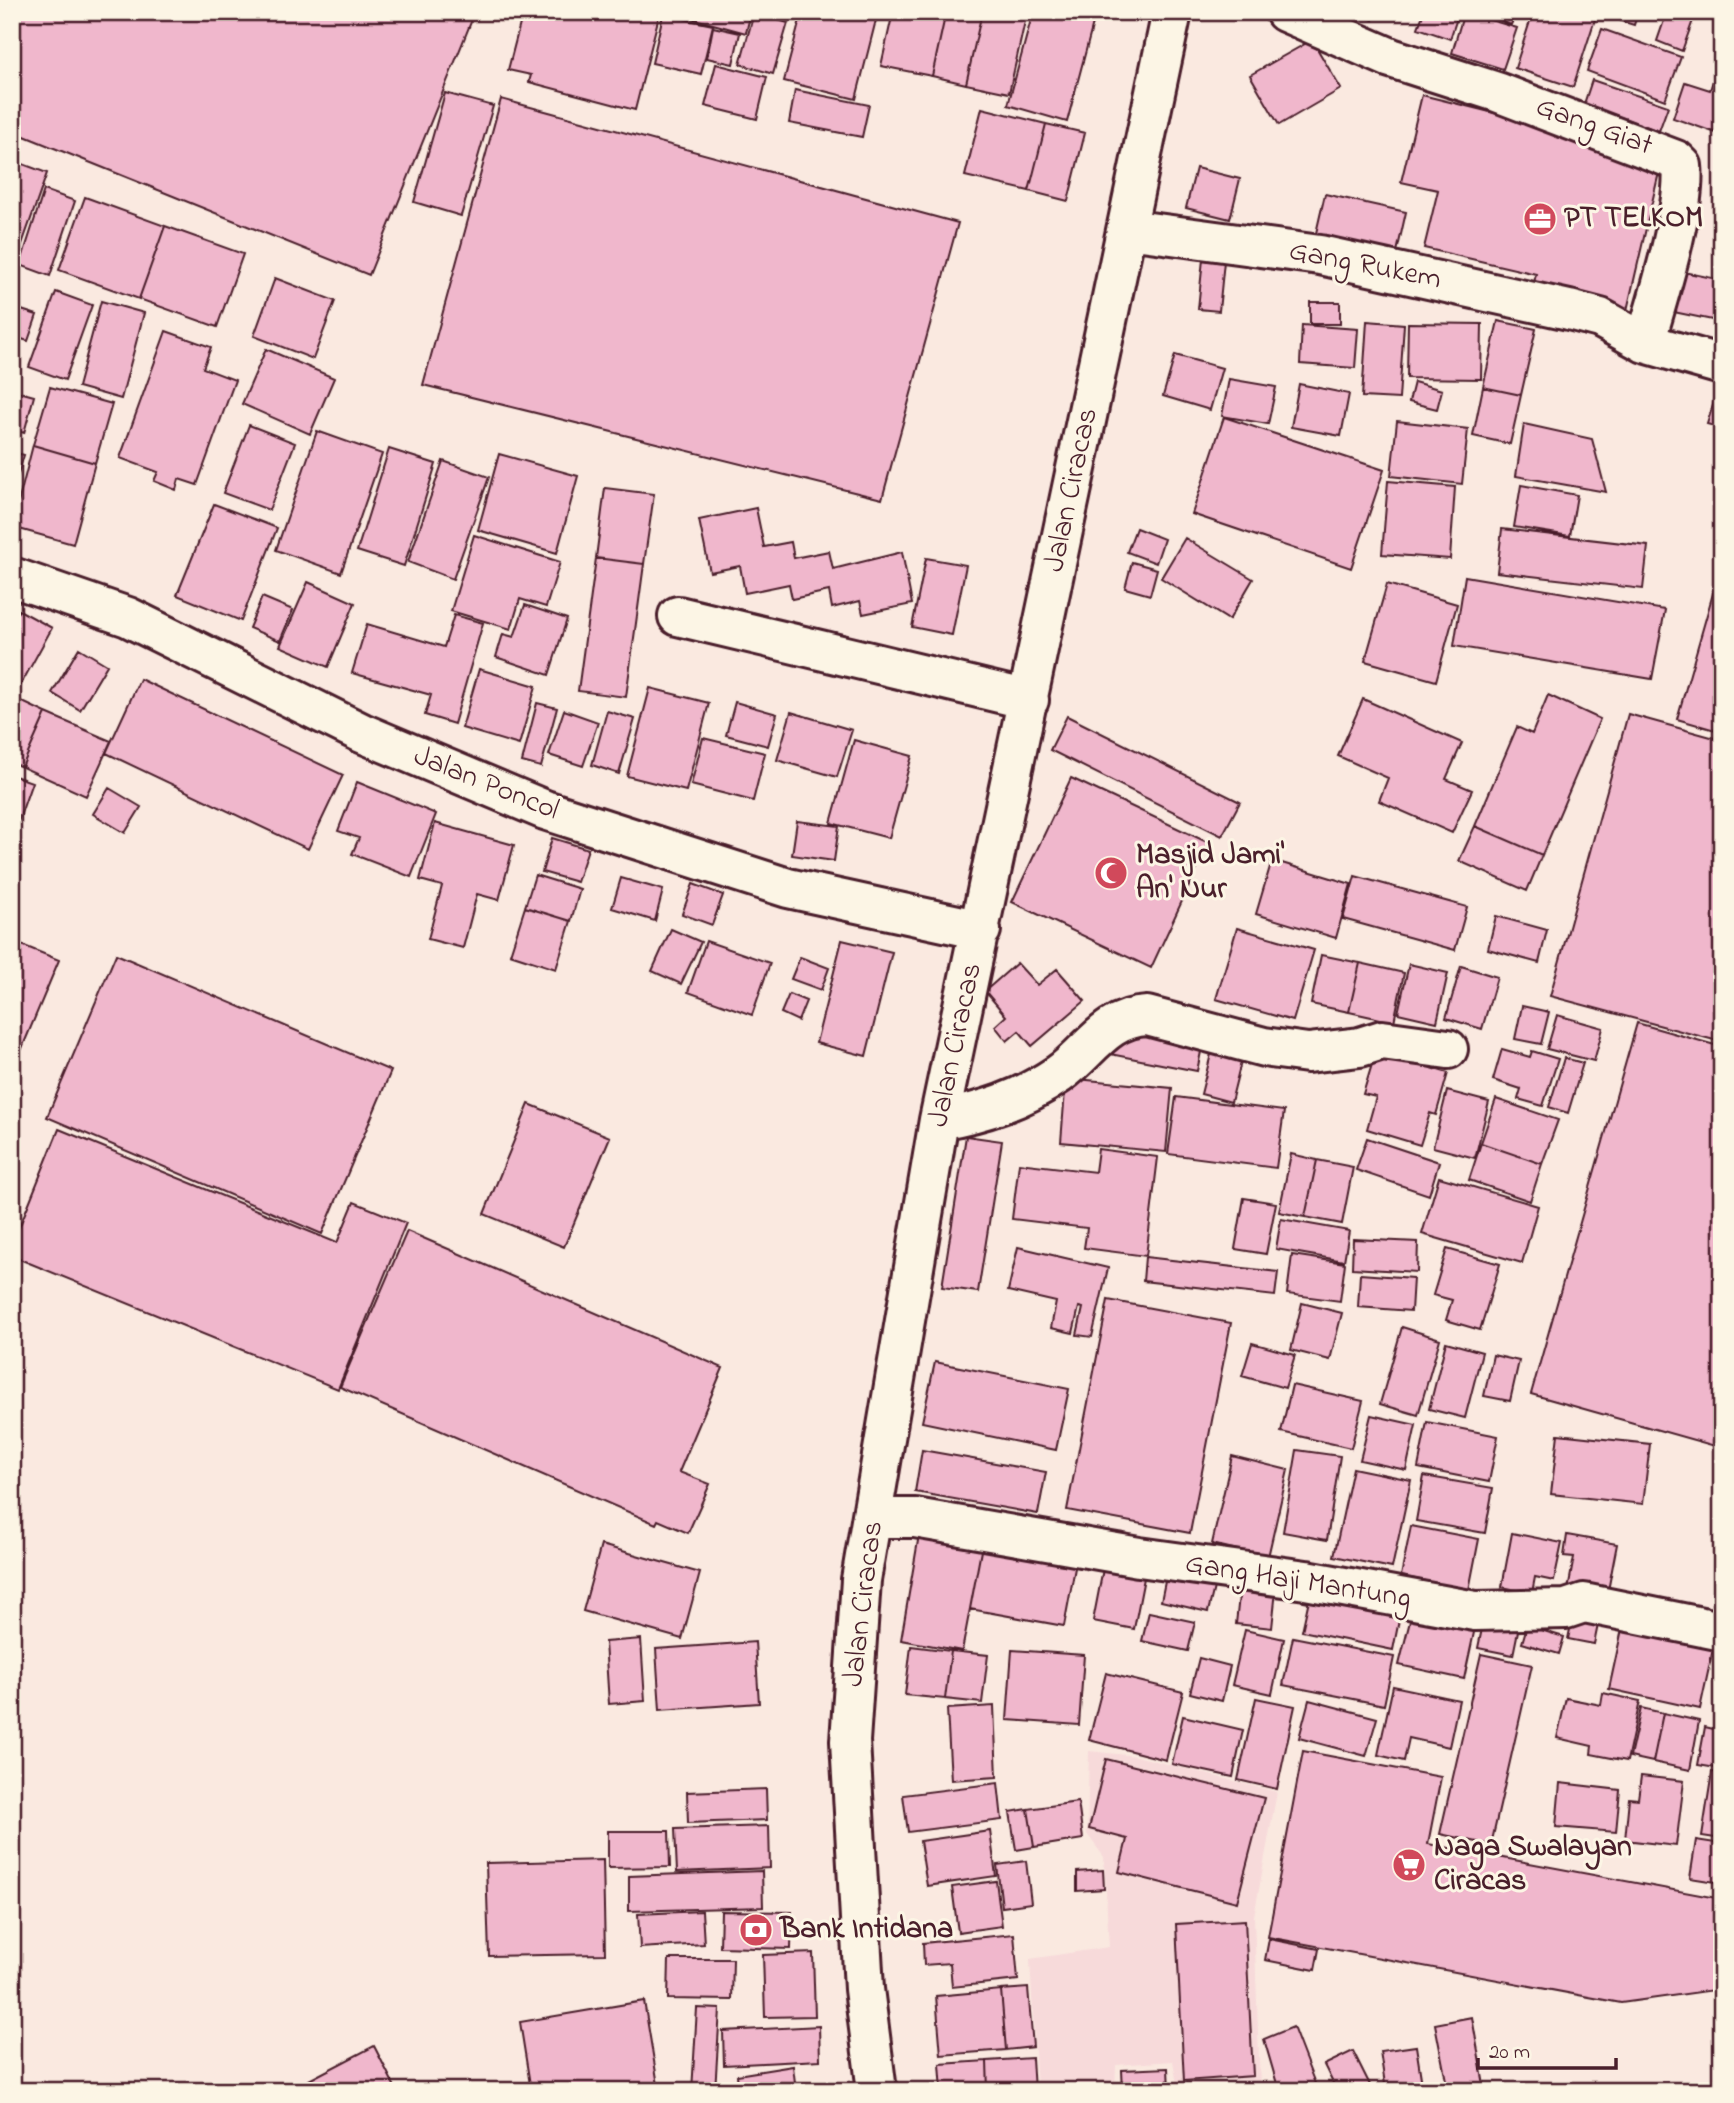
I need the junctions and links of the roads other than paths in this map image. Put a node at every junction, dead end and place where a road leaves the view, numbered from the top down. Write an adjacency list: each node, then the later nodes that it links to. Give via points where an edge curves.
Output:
1 (1172, 12): 3 (street, Jalan Ciracas)
2 (1285, 12): 4 (street, Gang Giat, via 1391,58 1509,96 1676,160 1682,166 1682,188)
3 (1127, 229): 4 (street, Gang Rukem, via 1320,254 1600,318); 8 (street, Jalan Ciracas)
4 (1645, 343): 5 (street)
5 (1722, 365)
6 (12, 577): 9 (street, Jalan Poncol, via 128,617 362,733 545,810 788,888)
7 (678, 616): 8 (street)
8 (1029, 700): 9 (street, Jalan Ciracas)
9 (981, 930): 11 (street, Jalan Ciracas)
10 (1448, 1049): 11 (street, via 1382,1040 1308,1053 1264,1047 1147,1016 1127,1017 1059,1073 992,1110)
11 (939, 1120): 12 (street, Jalan Ciracas)
12 (873, 1518): 13 (street, Gang Haji Mantung, via 915,1518 1139,1557 1281,1575 1475,1611 1566,1609 1584,1603); 14 (street, Jalan Ciracas, via 861,1580 850,1741 864,1989)
13 (1722, 1631)
14 (877, 2091)

